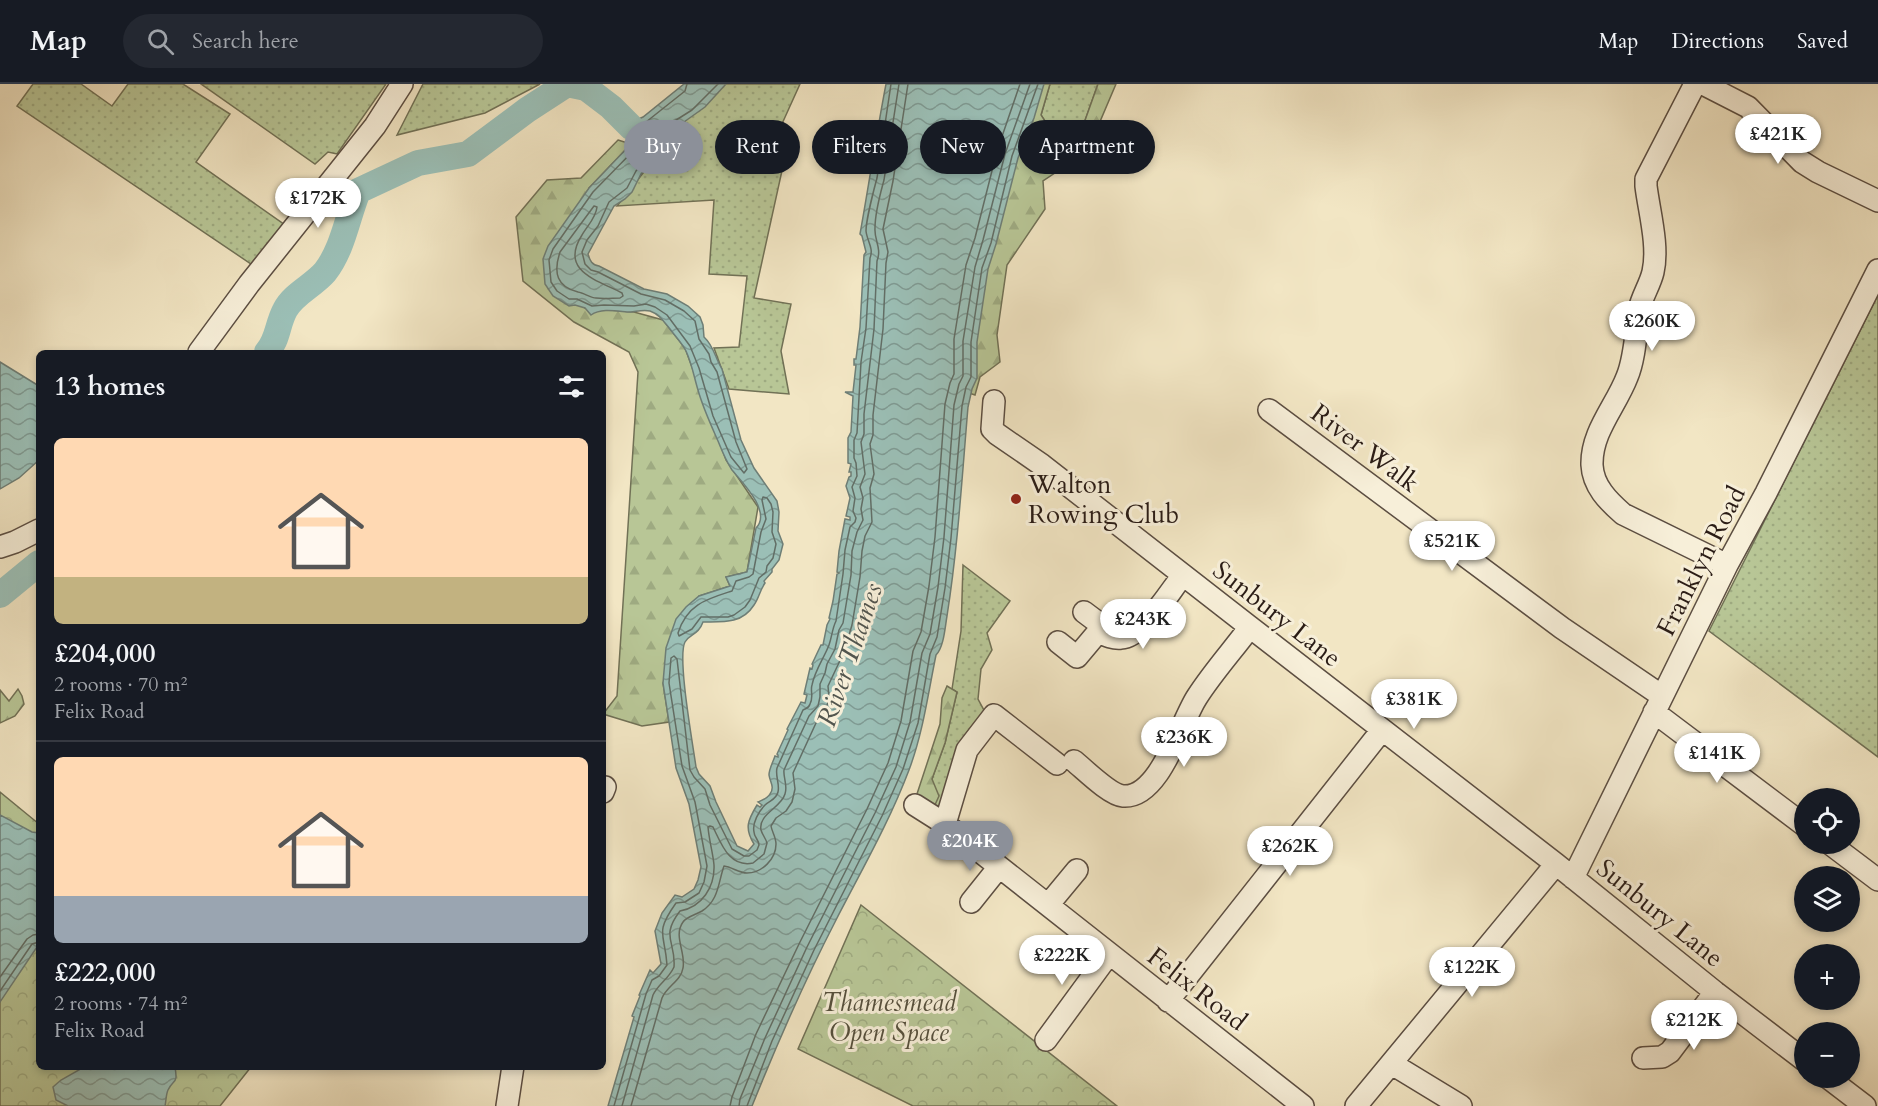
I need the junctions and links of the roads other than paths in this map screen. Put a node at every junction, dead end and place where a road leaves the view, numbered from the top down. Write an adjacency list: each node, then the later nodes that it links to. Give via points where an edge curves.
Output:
1 (402, 84): 6 (street, via 375,126)
2 (1695, 84): 11 (street, via 1646,179 1654,271 1641,302 1628,375 1600,429 1592,466 1608,502 1623,514)
3 (1703, 84): 4 (street, via 1748,107 1802,162)
4 (1878, 201)
5 (1878, 270): 11 (street, Franklyn Road)
6 (200, 350)
7 (994, 401): 12 (street, Sunbury Lane, via 992,429)
8 (1269, 410): 17 (street, River Walk, via 1610,662)
9 (36, 534): 10 (street)
10 (0, 547)
11 (1727, 565): 17 (street, Franklyn Road)
12 (1183, 575): 14 (street, Sunbury Lane); 15 (street, via 1134,633 1121,638)
13 (1084, 612): 15 (street, via 1100,624)
14 (1251, 627): 18 (street, Sunbury Lane); 21 (street, via 1197,697 1159,772 1139,792 1117,795 994,715 967,750)
15 (1098, 632): 16 (street, via 1077,657)
16 (1058, 642)
17 (1658, 704): 20 (street, River Walk); 26 (street, Franklyn Road)
18 (1382, 730): 23 (street, Sunbury Lane); 32 (street)
19 (915, 805): 21 (street, Felix Road)
20 (1794, 817)
21 (945, 824): 24 (street, Felix Road)
22 (1844, 854): 27 (street)
23 (1557, 864): 26 (street, Sunbury Lane); 36 (street)
24 (999, 867): 28 (street); 29 (street, Felix Road)
25 (1077, 870): 29 (street)
26 (1573, 878): 31 (street, Sunbury Lane)
27 (1878, 880)
28 (971, 902)
29 (1048, 905): 30 (street, Felix Road)
30 (1109, 954): 32 (street, Felix Road); 33 (street)
31 (1715, 992): 34 (street, Sunbury Lane); 35 (street, via 1670,1052)
32 (1168, 1001): 40 (street, Felix Road)
33 (1046, 1041)
34 (1794, 1052)
35 (1643, 1059)
36 (1392, 1064): 41 (street); 42 (street)
37 (512, 1070): 39 (street)
38 (1841, 1088): 43 (street)
39 (507, 1106)
40 (1303, 1106)
41 (1356, 1106)
42 (1461, 1106)
43 (1865, 1106)

